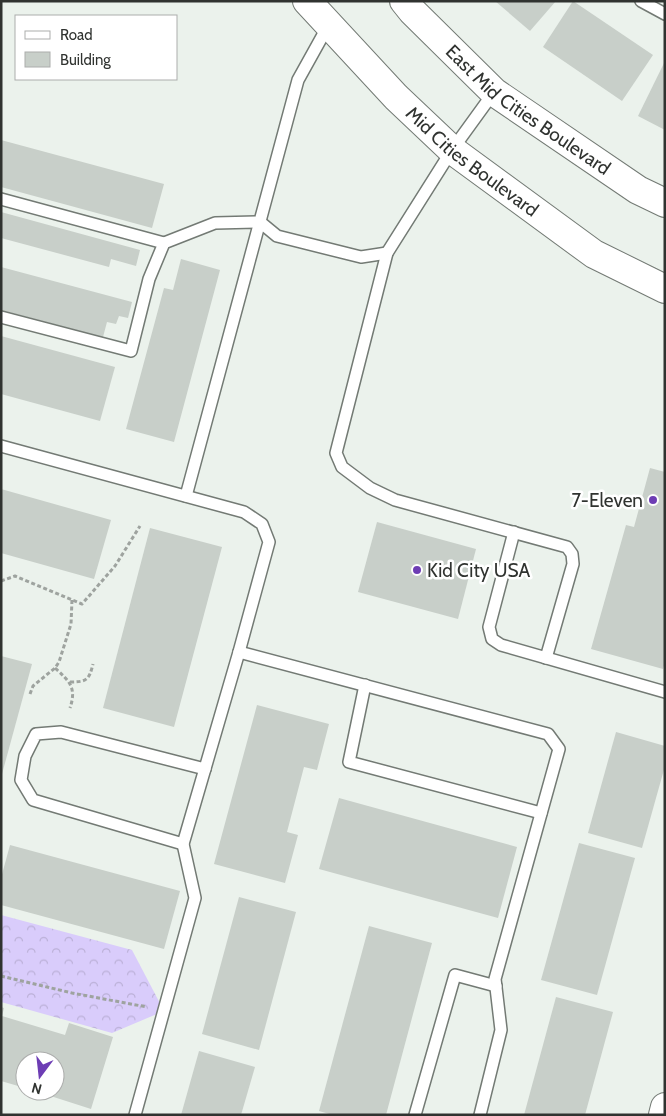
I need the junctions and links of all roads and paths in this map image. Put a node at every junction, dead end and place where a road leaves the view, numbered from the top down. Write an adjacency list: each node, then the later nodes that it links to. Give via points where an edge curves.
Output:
1 (307, 1): 5 (main road, Mid Cities Boulevard)
2 (404, 1): 6 (main road, East Mid Cities Boulevard)
3 (641, 1): 4 (lane)
4 (665, 14)
5 (328, 25): 7 (main road, Mid Cities Boulevard); 10 (lane, via 298,80)
6 (494, 92): 7 (lane); 9 (main road, East Mid Cities Boulevard, via 638,190)
7 (452, 150): 12 (lane); 13 (main road, Mid Cities Boulevard, via 594,254)
8 (1, 199): 11 (lane)
9 (665, 203)
10 (260, 222): 11 (lane, via 214,222); 12 (lane, via 277,236 361,257); 16 (lane)
11 (164, 243): 14 (lane, via 149,278 130,351)
12 (387, 253): 18 (lane, via 336,453 342,467 370,488 395,500)
13 (665, 289)
14 (1, 317)
15 (1, 446): 16 (lane)
16 (186, 496): 21 (lane, via 244,512 262,524 268,542)
17 (140, 526): 20 (path, via 115,566 82,604)
18 (514, 532): 22 (lane, via 489,626 492,638 502,645); 22 (lane, via 567,547 572,554 573,564)
19 (1, 581): 20 (path, via 14,576)
20 (72, 600): 24 (path, via 71,624)
21 (239, 652): 26 (lane); 30 (lane)
22 (546, 658): 27 (lane)
23 (93, 664): 25 (path, via 90,676 82,682)
24 (55, 668): 25 (path); 28 (path, via 33,686)
25 (70, 682): 29 (path, via 73,698)
26 (365, 685): 31 (lane, via 548,734 559,749); 31 (lane, via 350,762)
27 (665, 692)
28 (30, 694)
29 (70, 708)
30 (205, 769): 32 (lane); 32 (lane, via 60,732 36,734 25,756 21,780 32,800)
31 (541, 813): 34 (lane)
32 (183, 844): 35 (lane, via 195,898)
33 (1, 976): 35 (path)
34 (496, 986): 38 (lane, via 455,975); 39 (lane, via 501,1030)
35 (164, 1011): 37 (lane)
36 (665, 1107): 40 (main road)
37 (135, 1115)
38 (415, 1115)
39 (480, 1115)
40 (662, 1115)

